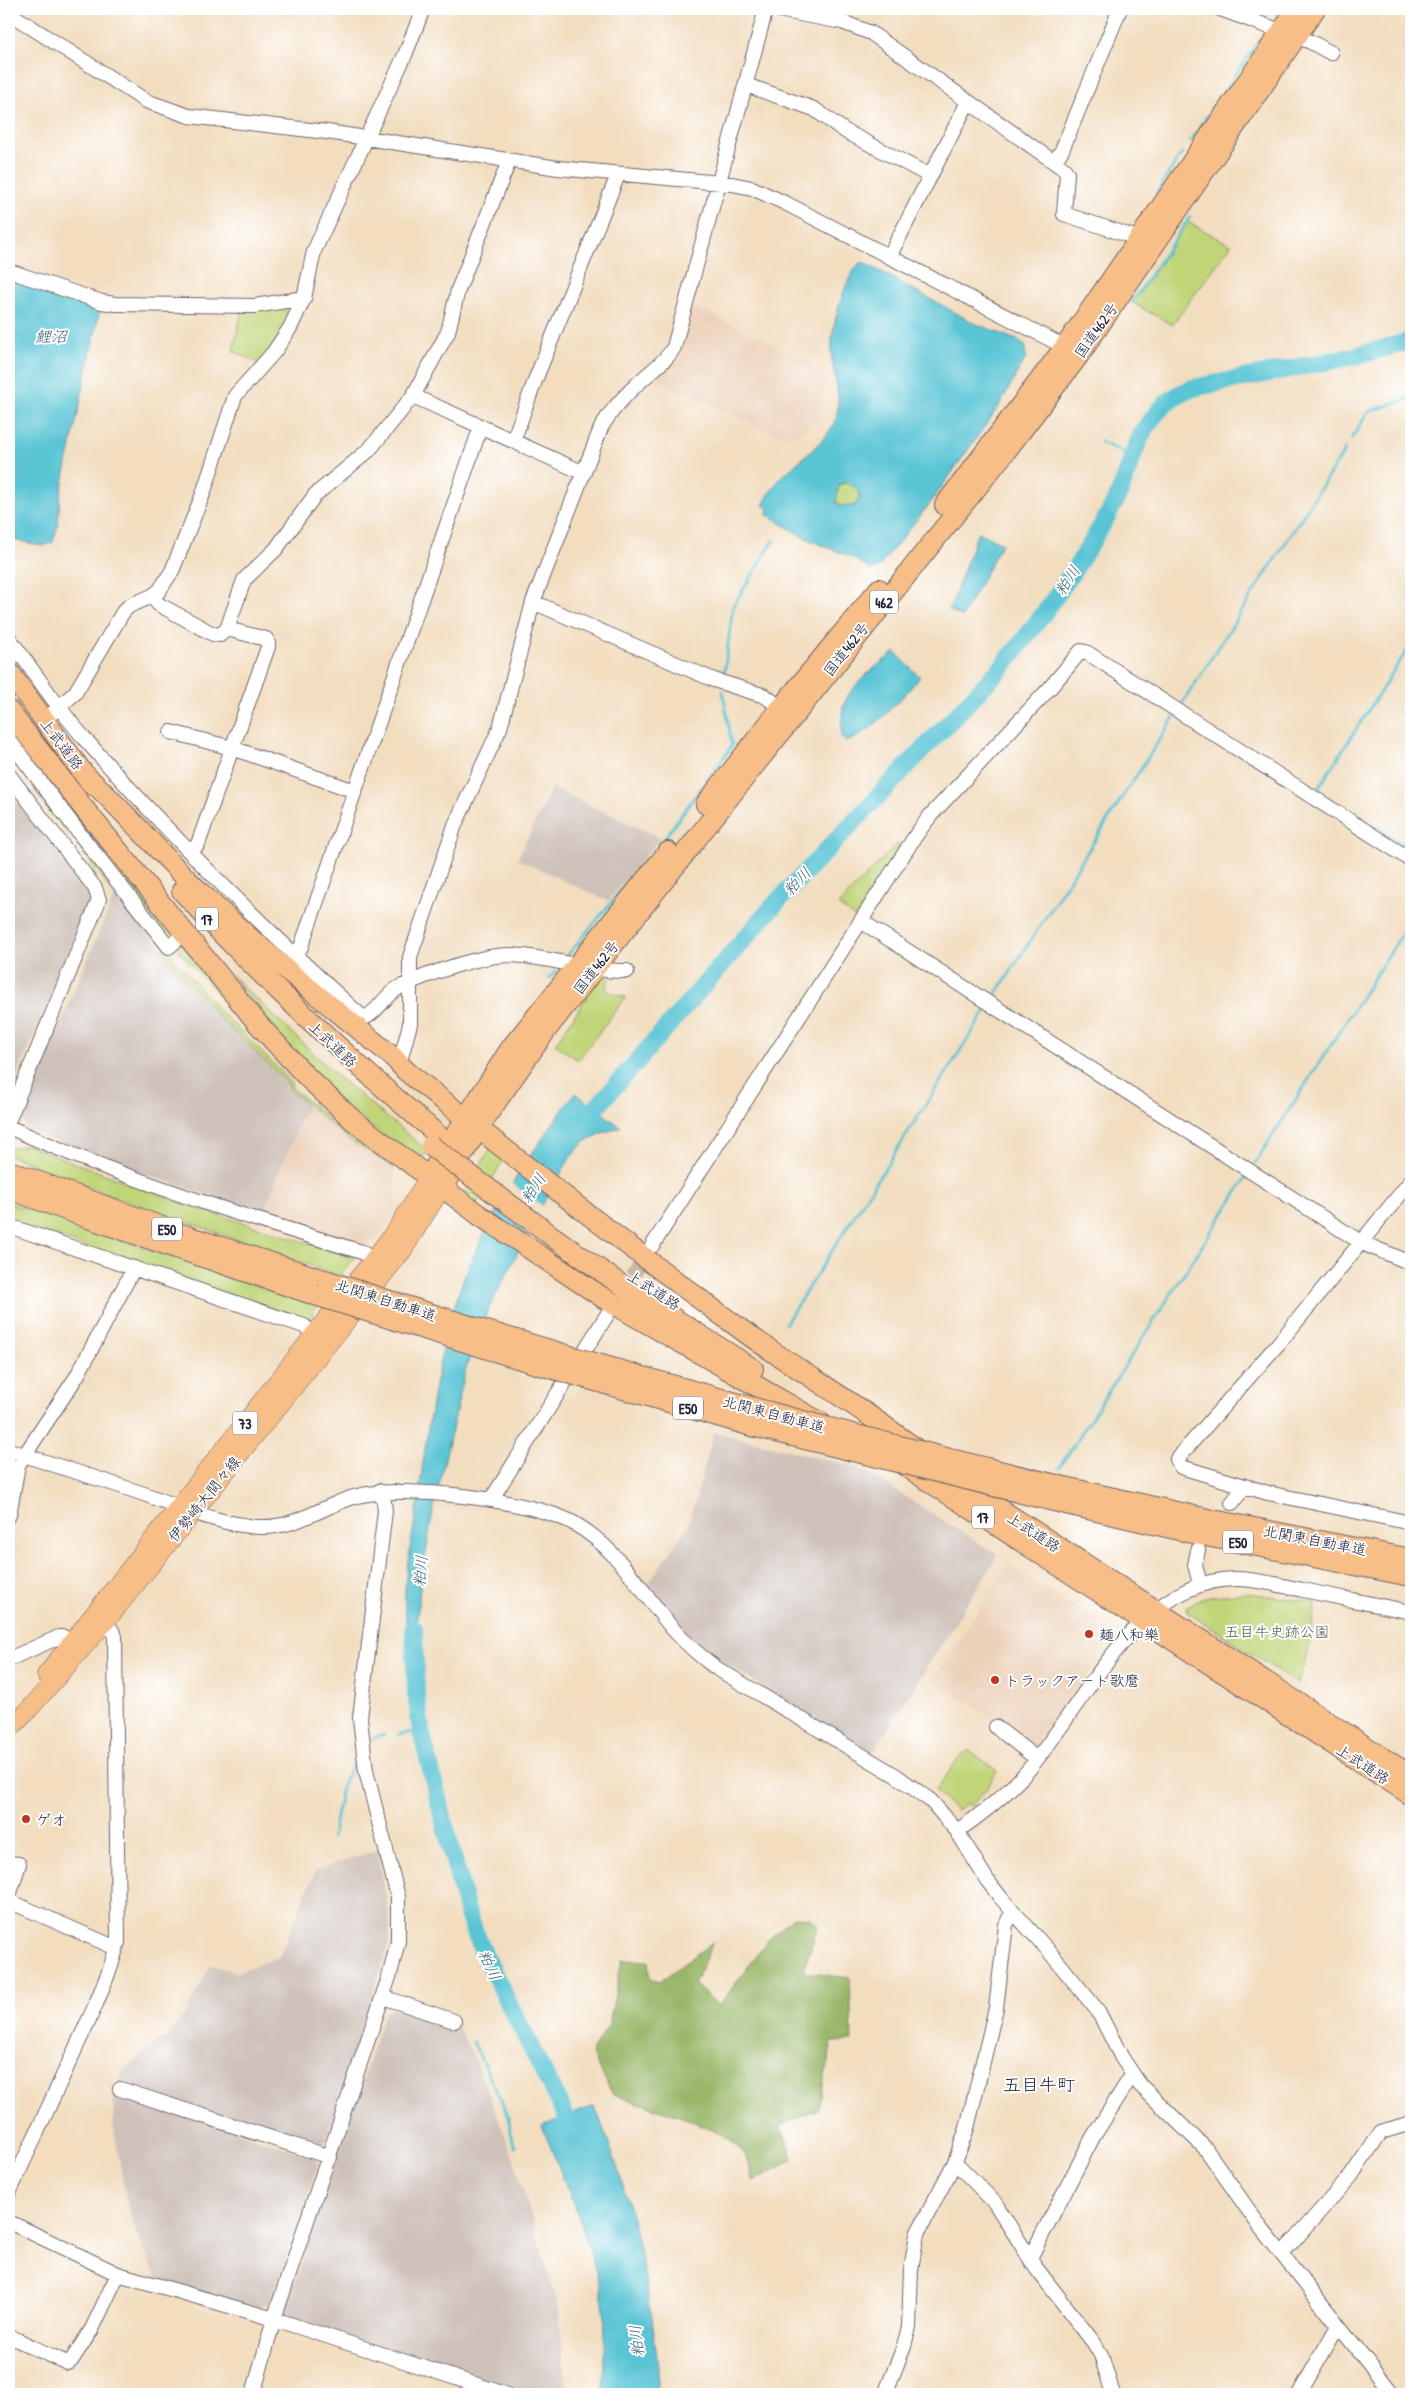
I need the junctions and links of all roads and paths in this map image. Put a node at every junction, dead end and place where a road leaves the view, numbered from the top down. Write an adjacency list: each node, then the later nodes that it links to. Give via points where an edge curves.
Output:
1 (424, 9): 13 (street)
2 (766, 9): 11 (street)
3 (773, 9): 12 (street, via 842,22 871,33)
4 (1120, 9): 15 (street)
5 (1220, 9): 9 (street)
6 (1297, 9): 9 (highway, 国道462号 / 462)
7 (1315, 9): 9 (highway, 国道462号 / 462)
8 (9, 13): 13 (street, via 133,93 172,112 209,120)
9 (1289, 34): 10 (street); 19 (highway, 国道462号 / 462); 23 (highway, 国道462号 / 462)
10 (1331, 53)
11 (746, 85): 17 (street, via 814,109 846,131); 18 (street)
12 (968, 102): 15 (street); 17 (street)
13 (366, 138): 14 (street); 22 (street, via 314,251)
14 (509, 161): 16 (street); 24 (street, via 458,290 448,332)
15 (1055, 161): 19 (street, via 1067,173 1064,214)
16 (618, 175): 18 (street); 26 (street)
17 (930, 176): 20 (street)
18 (719, 182): 20 (street, via 768,194); 27 (street, via 674,347 608,414)
19 (1140, 239): 23 (highway, 国道462号 / 462)
20 (890, 257): 23 (street)
21 (9, 271): 22 (street, via 115,304 255,306)
22 (304, 298): 28 (street, via 281,343 235,396 186,540 172,571)
23 (1072, 351): 36 (highway, 国道462号 / 462, via 1006,452)
24 (413, 396): 25 (street); 30 (street, via 369,450 315,495 276,550 244,580)
25 (482, 426): 26 (street); 43 (street, via 427,577)
26 (513, 441): 27 (street)
27 (584, 473): 29 (street)
28 (152, 596): 30 (street, via 158,604 213,634 220,636); 35 (street, via 123,612 75,693)
29 (533, 602): 36 (street, via 714,680 766,696); 55 (street, via 500,728 455,824 410,957)
30 (227, 629): 39 (street, via 268,642)
31 (9, 638): 35 (street)
32 (9, 672): 41 (highway, 上武道路 / 17)
33 (9, 695): 40 (highway, 上武道路 / 17)
34 (9, 711): 44 (highway)
35 (55, 712): 48 (street)
36 (787, 712): 53 (highway, 国道462号 / 462)
37 (171, 732): 39 (street)
38 (13, 740): 45 (street)
39 (232, 748): 43 (street); 48 (street, via 198,844)
40 (60, 765): 44 (highway); 46 (highway, 上武道路 / 17)
41 (84, 774): 56 (highway, via 242,931); 60 (highway, 上武道路 / 17, via 164,872 226,940)
42 (9, 775): 47 (street)
43 (356, 791): 52 (street, via 301,947)
44 (82, 806): 46 (highway); 63 (highway, via 280,1049 354,1121)
45 (79, 833): 47 (street); 51 (street, via 169,947)
46 (115, 835): 60 (highway, 上武道路 / 17, via 256,989 322,1052)
47 (63, 845): 57 (street, via 96,888 98,906)
48 (191, 852): 52 (street, via 225,895)
49 (1411, 860): 50 (street, via 1081,651 930,816)
50 (861, 921): 69 (street); 70 (street)
51 (177, 940)
52 (294, 955): 55 (street, via 364,1017 373,1013 395,989)
53 (586, 967): 54 (street); 55 (street, via 502,956 484,958); 58 (highway, 国道462号 / 462, via 527,1057)
54 (627, 971)
55 (409, 983): 56 (street, via 410,1024)
56 (399, 1065): 58 (highway)
57 (9, 1119)
58 (471, 1124): 63 (highway, 国道462号 / 462); 80 (highway, via 765,1347 897,1434)
59 (9, 1127): 71 (street, via 98,1165 362,1252)
60 (434, 1141): 68 (highway, 上武道路 / 17)
61 (9, 1171): 74 (highway, 北関東自動車道 / E50)
62 (1411, 1181): 69 (street)
63 (435, 1183): 71 (main road, 伊勢崎大間々線 / 73); 79 (highway, via 605,1299 845,1437); 86 (main road, 伊勢崎大間々線 / 73, via 403,1250)
64 (9, 1189): 66 (highway, 北関東自動車道 / E50)
65 (9, 1194): 66 (highway)
66 (91, 1220): 74 (highway, 北関東自動車道 / E50)
67 (9, 1226): 73 (street)
68 (559, 1234): 79 (highway, 上武道路 / 17, via 688,1328); 80 (highway, 上武道路 / 17)
69 (1362, 1243): 72 (street); 81 (street, via 1177,1459 1182,1467)
70 (652, 1246)
71 (373, 1260): 76 (main road, 伊勢崎大間々線 / 73)
72 (1411, 1262)
73 (134, 1268): 76 (street, via 304,1326); 78 (street, via 77,1376)
74 (321, 1288): 83 (highway, 北関東自動車道 / E50, bridge, via 524,1361 748,1425)
75 (607, 1315): 84 (street)
76 (316, 1335): 86 (main road, 伊勢崎大間々線 / 73)
77 (9, 1450): 78 (street)
78 (24, 1455): 86 (street); 87 (street, via 16,1474)
79 (890, 1456): 94 (highway, 上武道路 / 17)
80 (960, 1483): 94 (highway, 上武道路 / 17)
81 (1245, 1486): 85 (street); 88 (street)
82 (379, 1491): 84 (street); 86 (street, via 356,1496 274,1527 239,1525); 109 (street, via 385,1511 382,1555 360,1718 362,1752 399,1905 398,1941)
83 (1068, 1496): 90 (highway, 北関東自動車道 / E50, via 1208,1519); 91 (highway, 北関東自動車道 / E50, via 1201,1534)
84 (486, 1500): 103 (street, via 540,1510 584,1530 612,1554 698,1654 739,1684 914,1787)
85 (1232, 1503)
86 (186, 1509): 95 (main road, 伊勢崎大間々線 / 73); 96 (main road, 伊勢崎大間々線 / 73)
87 (9, 1515)
88 (1411, 1522)
89 (1198, 1550): 92 (street, via 1195,1565)
90 (1411, 1559)
91 (1411, 1576)
92 (1200, 1584): 93 (street, via 1225,1579 1251,1580); 94 (street, via 1176,1594)
93 (1411, 1612)
94 (1150, 1616): 100 (street, via 1132,1631); 101 (highway, 上武道路 / 17); 102 (highway, 上武道路 / 17)
95 (106, 1621): 99 (main road, 伊勢崎大間々線 / 73, via 26,1714); 108 (street, via 115,1636)
96 (70, 1642): 97 (street, via 59,1637); 99 (main road, 伊勢崎大間々線 / 73)
97 (9, 1659)
98 (996, 1727): 100 (street)
99 (9, 1729)
100 (1037, 1759): 103 (street, via 996,1801)
101 (1411, 1776)
102 (1411, 1795)
103 (957, 1831): 107 (street, via 987,1880)
104 (9, 1863): 105 (street, via 19,1864)
105 (9, 1896)
106 (9, 1901): 108 (street)
107 (1012, 1912): 111 (street, via 1093,2005); 115 (street, via 1006,1925 990,2035 967,2128)
108 (116, 1948): 116 (street, via 96,2004)
109 (383, 1998): 110 (street); 114 (street)
110 (454, 2021)
111 (1132, 2075): 119 (street, via 1205,2148); 120 (street, via 1093,2137)
112 (120, 2089): 114 (street)
113 (1411, 2124): 119 (street, via 1381,2132 1351,2176)
114 (330, 2157): 122 (street)
115 (955, 2162): 120 (street, via 995,2203); 127 (street, via 917,2234 911,2263 909,2327)
116 (13, 2173): 117 (street)
117 (9, 2193)
118 (9, 2222): 121 (street)
119 (1282, 2254): 123 (street)
120 (1030, 2258): 128 (street, via 1094,2343)
121 (118, 2274): 122 (street); 124 (street, via 87,2339 70,2361 66,2363)
122 (274, 2319): 125 (street); 126 (street)
123 (1338, 2326): 129 (street); 130 (street)
124 (9, 2336)
125 (253, 2394)
126 (505, 2394)
127 (886, 2394)
128 (1113, 2394)
129 (1298, 2394)
130 (1393, 2394)

